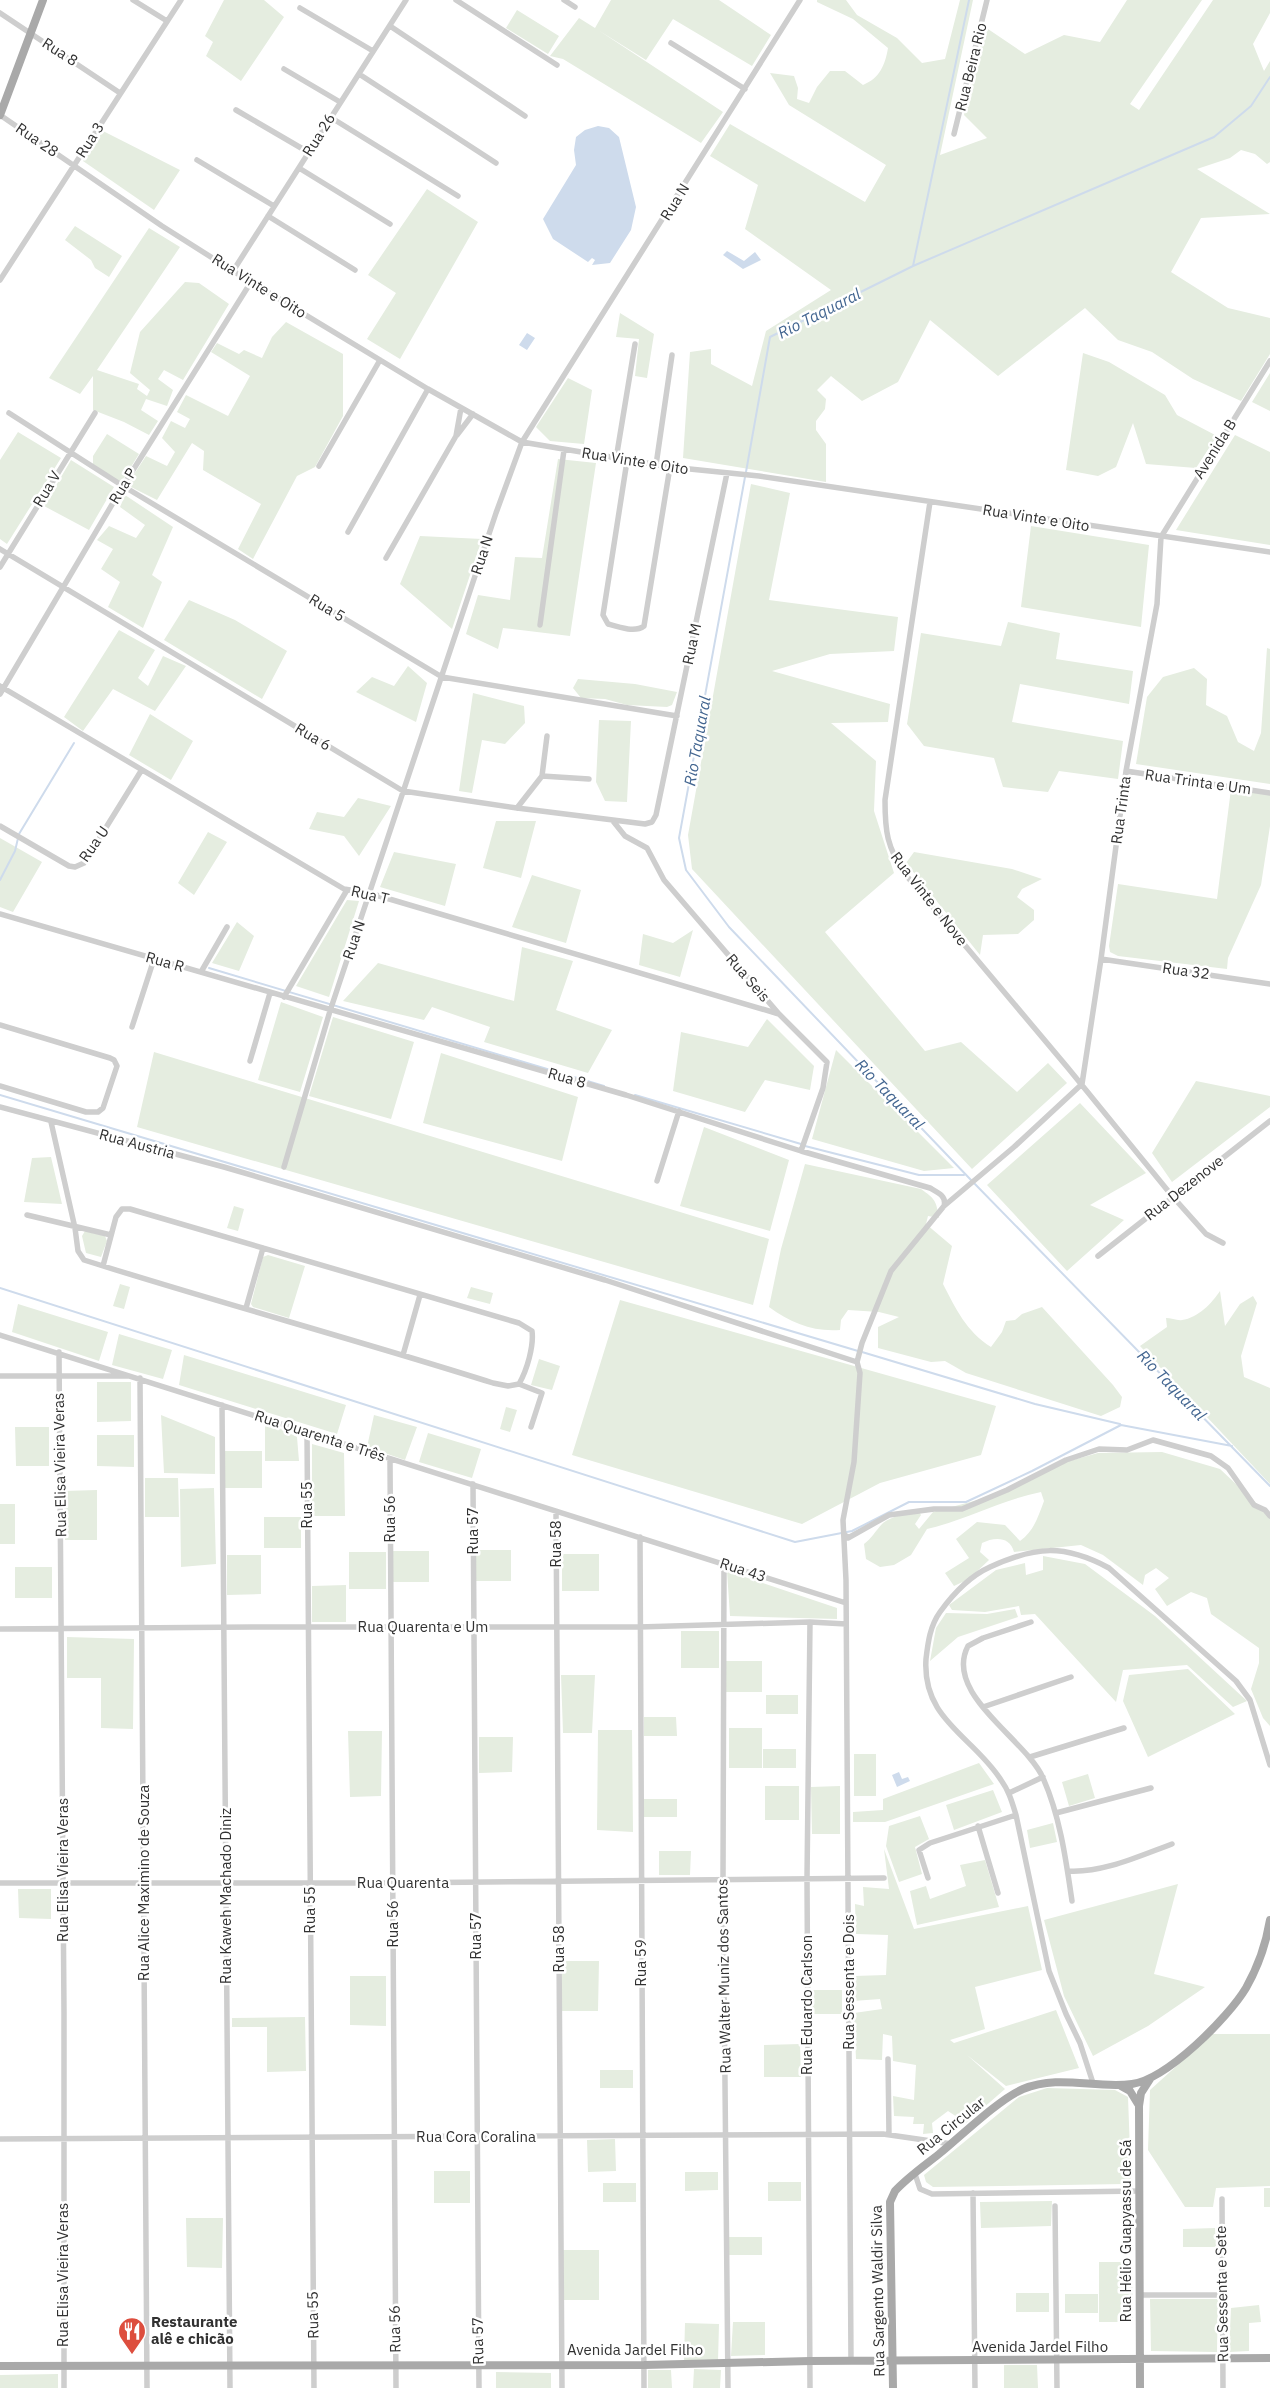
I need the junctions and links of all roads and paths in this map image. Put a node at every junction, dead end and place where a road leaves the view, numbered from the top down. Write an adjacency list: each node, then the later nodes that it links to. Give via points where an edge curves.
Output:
1 (43, 0): 14 (main road)
2 (133, 0): 12 (street)
3 (181, 0): 12 (street, Rua 3)
4 (405, 0): 13 (street, Rua 26)
5 (456, 0): 17 (street)
6 (564, 0): 9 (street)
7 (800, 0): 20 (street, Rua N)
8 (987, 0): 27 (street, Rua Beira Rio)
9 (574, 7)
10 (300, 8): 16 (street)
11 (0, 13): 14 (street, Rua 8)
12 (167, 21): 21 (street, Rua 3)
13 (390, 26): 16 (street, Rua 26); 25 (street)
14 (30, 33): 21 (street, Rua 8); 24 (main road)
15 (671, 43): 20 (street)
16 (373, 51): 19 (street, Rua 26)
17 (557, 65)
18 (284, 69): 22 (street)
19 (359, 74): 22 (street, Rua 26); 30 (street)
20 (745, 89): 51 (street, Rua N)
21 (120, 92): 31 (street, Rua 3)
22 (340, 102): 26 (street, Rua 26)
23 (236, 110): 28 (street)
24 (0, 115): 31 (street, Rua 28)
25 (525, 116)
26 (330, 117): 28 (street, Rua 26); 33 (street)
27 (954, 134)
28 (308, 152): 32 (street, Rua 26)
29 (197, 160): 34 (street)
30 (496, 163)
31 (74, 165): 38 (street, Rua Vinte e Oito); 39 (street, Rua 3)
32 (299, 168): 34 (street, Rua 26); 36 (street)
33 (458, 196)
34 (274, 206): 35 (street, Rua 26)
35 (268, 216): 37 (street); 38 (street, Rua 26)
36 (390, 224)
37 (355, 270)
38 (233, 271): 40 (street, Rua Vinte e Oito)
39 (0, 280)
40 (251, 282): 43 (street, Rua Vinte e Oito); 60 (street, Rua P)
41 (635, 344): 54 (street)
42 (672, 355): 56 (street)
43 (380, 360): 45 (street, Rua Vinte e Oito); 57 (street)
44 (1270, 361): 63 (street, Avenida B)
45 (428, 389): 46 (street, Rua Vinte e Oito); 62 (street)
46 (462, 408): 49 (street, Rua Vinte e Oito); 50 (street)
47 (9, 413): 53 (street, Rua 5)
48 (95, 413): 53 (street, Rua V)
49 (473, 414): 50 (street); 51 (street, Rua Vinte e Oito)
50 (456, 436): 67 (street)
51 (522, 442): 52 (street, Rua Vinte e Oito); 71 (street, Rua N)
52 (564, 450): 54 (street, Rua Vinte e Oito); 70 (street)
53 (70, 452): 60 (street, Rua 5); 66 (street, Rua V)
54 (616, 459): 55 (street, Rua Vinte e Oito)
55 (627, 461): 56 (street, Rua Vinte e Oito); 58 (street, via 603,615 608,624 622,628 637,630 644,626)
56 (656, 465): 58 (street, Rua Vinte e Oito)
57 (318, 466)
58 (670, 467): 59 (street, Rua Vinte e Oito)
59 (727, 473): 61 (street, Rua Vinte e Oito); 73 (street, Rua M)
60 (123, 486): 69 (street, Rua P); 71 (street, Rua 5)
61 (930, 502): 63 (street, Rua Vinte e Oito); 100 (street, Rua Vinte e Nove, via 885,800 887,839 893,857 905,874)
62 (348, 532)
63 (1161, 537): 65 (street, Rua Vinte e Oito); 76 (street, Rua Trinta, via 1157,604)
64 (0, 549): 66 (street, Rua 6)
65 (1270, 552)
66 (8, 554): 68 (street, Rua V); 69 (street, Rua 6)
67 (386, 558)
68 (0, 567)
69 (63, 587): 72 (street, Rua P); 79 (street, Rua 6)
70 (540, 625)
71 (442, 677): 73 (street, Rua 5); 79 (street, Rua N)
72 (1, 689): 75 (street, Rua T)
73 (677, 716): 82 (street, Rua M)
74 (547, 736): 77 (street)
75 (141, 771): 84 (street, Rua U, via 80,865 69,866); 85 (street, Rua T)
76 (1126, 771): 80 (street, Rua Trinta e Um); 90 (street, Rua Trinta)
77 (542, 776): 78 (street); 81 (street)
78 (589, 779)
79 (403, 791): 81 (street, Rua 6); 86 (street, Rua N)
80 (1270, 793)
81 (517, 808): 83 (street, Rua 6)
82 (656, 815): 83 (street, Rua 6, via 652,822 645,824)
83 (613, 821): 96 (street, Rua Seis, via 625,836 647,848 664,880)
84 (0, 826)
85 (347, 890): 86 (street, Rua T); 94 (street)
86 (370, 893): 95 (street, Rua N); 96 (street, Rua T)
87 (0, 914): 89 (street, Rua R)
88 (227, 927): 91 (street)
89 (154, 959): 91 (street, Rua R); 98 (street)
90 (1102, 959): 92 (street, Rua 32); 100 (street, Rua Trinta)
91 (201, 972): 93 (street, Rua R)
92 (1270, 984)
93 (270, 993): 94 (street, Rua R); 99 (street)
94 (286, 994): 95 (street, Rua R)
95 (331, 1007): 103 (street, Rua 8); 107 (street, Rua N)
96 (779, 1014): 106 (street, Rua Seis, via 825,1059 828,1066 824,1088)
97 (0, 1025): 101 (street, via 110,1058 117,1066 103,1108 98,1112 86,1112)
98 (132, 1027)
99 (250, 1061)
100 (1082, 1084): 109 (street, Rua Vinte e Nove); 110 (street, Rua Sessenta e Dois)
101 (0, 1086)
102 (0, 1107): 105 (street, Rua Austria)
103 (679, 1111): 106 (street, Rua 8); 108 (street)
104 (1270, 1120): 109 (street, Rua Dezenove)
105 (52, 1122): 112 (street); 123 (street, Rua Austria, via 224,1167 605,1280)
106 (802, 1150): 110 (street, Rua 8, via 930,1188 941,1194)
107 (284, 1167)
108 (657, 1181)
109 (1173, 1197): 114 (street, Rua Vinte e Nove, via 1206,1234); 116 (street, Rua Dezenove)
110 (944, 1206): 123 (street, Rua Sessenta e Dois, via 891,1271)
111 (27, 1215): 112 (street)
112 (75, 1228): 113 (street); 117 (street, via 80,1256)
113 (111, 1236): 115 (street, via 119,1212 130,1208); 117 (street)
114 (1223, 1243)
115 (263, 1248): 118 (street); 119 (street)
116 (1098, 1256)
117 (103, 1266): 119 (street)
118 (420, 1295): 122 (street); 127 (street, via 527,1326 533,1338)
119 (246, 1308): 122 (street)
120 (0, 1335): 121 (street, Rua Quarenta e Três)
121 (59, 1352): 125 (street, Rua Elisa Vieira Veras); 126 (street, Rua Quarenta e Três)
122 (403, 1355): 127 (street, via 494,1383)
123 (857, 1362): 135 (street, Rua Sessenta e Dois, via 860,1373 854,1462)
124 (0, 1376): 125 (street)
125 (59, 1376): 126 (street); 151 (street, Rua Elisa Vieira Veras)
126 (137, 1377): 128 (street, Rua Quarenta e Três); 150 (street, Rua Alice Maximino de Souza)
127 (519, 1384): 129 (street, via 542,1393)
128 (222, 1405): 130 (street, Rua Quarenta e Três); 146 (street, Rua Kaweh Machado Diniz)
129 (531, 1427)
130 (306, 1432): 131 (street, Rua Quarenta e Três); 144 (street, Rua 55)
131 (390, 1460): 132 (street, Rua Quarenta e Três); 147 (street, Rua 56)
132 (473, 1484): 133 (street, Rua Quarenta e Três); 148 (street, Rua 57)
133 (556, 1510): 136 (street, Rua Quarenta e Três); 143 (street, Rua 58)
134 (1270, 1516): 135 (street, via 1254,1505 1232,1473 1211,1456 1153,1440 1127,1450 1099,1449 1066,1460 962,1509 904,1511 889,1515 848,1538)
135 (844, 1531): 138 (street, Rua Sessenta e Dois)
136 (640, 1537): 137 (street, Rua 43); 145 (street, Rua 59)
137 (724, 1564): 138 (street, Rua 43); 141 (street, Rua Walter Muniz dos Santos)
138 (846, 1603): 142 (street, Rua Sessenta e Dois)
139 (810, 1622): 141 (street, Rua Quarenta e Um); 142 (street, Rua Quarenta e Um); 168 (street, Rua Eduardo Carlson)
140 (1032, 1622): 153 (street, via 968,1646 962,1661 964,1673 972,1694)
141 (723, 1624): 145 (street, Rua Quarenta e Um); 169 (street, Rua Walter Muniz dos Santos)
142 (846, 1624): 165 (street, Rua Sessenta e Dois)
143 (557, 1626): 145 (street, Rua Quarenta e Um); 148 (street, Rua Quarenta e Um); 173 (street, Rua 58)
144 (308, 1627): 146 (street, Rua Quarenta e Um); 147 (street, Rua Quarenta e Um); 171 (street, Rua 55)
145 (639, 1627): 170 (street, Rua 59)
146 (224, 1628): 150 (street, Rua Quarenta e Um); 178 (street, Rua Kaweh Machado Diniz)
147 (391, 1628): 148 (street, Rua Quarenta e Um); 177 (street, Rua 56)
148 (474, 1628): 172 (street, Rua 57)
149 (0, 1629): 151 (street, Rua Quarenta e Um)
150 (142, 1629): 151 (street, Rua Quarenta e Um); 176 (street, Rua Alice Maximino de Souza)
151 (62, 1630): 175 (street, Rua Elisa Vieira Veras)
152 (1071, 1677): 153 (street)
153 (983, 1707): 155 (street)
154 (1124, 1728): 155 (street)
155 (1030, 1757): 157 (street)
156 (1270, 1765): 159 (street, via 1250,1700 1226,1672 1109,1568 1077,1553 1046,1550 987,1568 964,1584 933,1623 927,1648 928,1688 938,1709 1001,1779)
157 (1043, 1778): 159 (street); 160 (street)
158 (1151, 1788): 160 (street)
159 (1009, 1793): 161 (street)
160 (1056, 1813): 164 (street)
161 (1016, 1815): 162 (street); 184 (street, via 1049,1971 1080,2042)
162 (978, 1826): 167 (street, via 919,1850); 179 (street)
163 (1172, 1844): 164 (street, via 1108,1866)
164 (1068, 1872): 180 (street)
165 (848, 1878): 166 (street, Rua Quarenta); 168 (street, Rua Quarenta); 188 (street, Rua Sessenta e Dois)
166 (884, 1878)
167 (928, 1878)
168 (807, 1879): 169 (street, Rua Quarenta); 187 (street, Rua Eduardo Carlson)
169 (723, 1880): 170 (street, Rua Quarenta); 192 (street, Rua Walter Muniz dos Santos)
170 (640, 1881): 173 (street, Rua Quarenta); 191 (street, Rua 59)
171 (310, 1882): 177 (street, Rua Quarenta); 178 (street, Rua Quarenta); 197 (street, Rua 55)
172 (476, 1882): 173 (street, Rua Quarenta); 177 (street, Rua Quarenta); 194 (street, Rua 57)
173 (558, 1882): 190 (street, Rua 58)
174 (0, 1883): 175 (street, Rua Quarenta)
175 (62, 1883): 176 (street, Rua Quarenta); 199 (street, Rua Elisa Vieira Veras)
176 (144, 1883): 178 (street, Rua Quarenta); 195 (street, Rua Alice Maximino de Souza)
177 (393, 1883): 193 (street, Rua 56)
178 (226, 1884): 196 (street, Rua Kaweh Machado Diniz)
179 (998, 1893)
180 (1072, 1901)
181 (1270, 1920): 183 (main road, via 1258,1964 1238,1999 1183,2054)
182 (888, 2059): 189 (street)
183 (1152, 2078): 185 (main road, Rua Circular); 186 (main road, Rua Hélio Guapyassu de Sá, via 1142,2090)
184 (1093, 2083): 185 (main road, Rua Circular); 200 (main road, Rua Circular, via 1049,2082 1021,2090)
185 (1118, 2084): 186 (main road, via 1130,2091)
186 (1139, 2106): 202 (main road, Rua Hélio Guapyassu de Sá)
187 (807, 2135): 188 (street, Rua Cora Coralina); 192 (street, Rua Cora Coralina); 211 (street, Rua Eduardo Carlson)
188 (849, 2135): 189 (street, Rua Cora Coralina); 212 (street, Rua Sessenta e Dois)
189 (889, 2135): 200 (street, Rua Cora Coralina)
190 (560, 2136): 191 (street, Rua Cora Coralina); 194 (street, Rua Cora Coralina); 218 (street, Rua 58)
191 (642, 2136): 192 (street, Rua Cora Coralina); 224 (street, Rua 59)
192 (726, 2136): 216 (street, Rua Walter Muniz dos Santos)
193 (394, 2137): 194 (street, Rua Cora Coralina); 197 (street, Rua Cora Coralina); 222 (street, Rua 56)
194 (476, 2137): 223 (street, Rua 57)
195 (145, 2138): 196 (street, Rua Cora Coralina); 199 (street, Rua Cora Coralina); 220 (street, Rua Alice Maximino de Souza)
196 (227, 2138): 197 (street, Rua Cora Coralina); 217 (street, Rua Kaweh Machado Diniz)
197 (311, 2138): 221 (street, Rua 55)
198 (0, 2139): 199 (street, Rua Cora Coralina)
199 (63, 2139): 219 (street, Rua Elisa Vieira Veras)
200 (952, 2144): 201 (main road, Rua Circular)
201 (916, 2174): 203 (street, Rua Circular, via 918,2187 926,2193); 213 (main road, Rua Sargento Waldir Silva, via 895,2191 890,2202)
202 (1140, 2191): 203 (street, Rua Circular); 206 (main road, Rua Hélio Guapyassu de Sá)
203 (973, 2193): 214 (street)
204 (1222, 2199): 207 (street, Rua Sessenta e Sete)
205 (1055, 2206): 210 (street)
206 (1140, 2295): 207 (street); 215 (main road, Rua Hélio Guapyassu de Sá)
207 (1222, 2295): 209 (street, Rua Sessenta e Sete)
208 (1270, 2358): 209 (main road, Avenida Jardel Filho)
209 (1223, 2359): 215 (main road, Avenida Jardel Filho); 240 (street, Rua Sessenta e Sete)
210 (1057, 2360): 214 (main road, Avenida Jardel Filho); 215 (main road, Avenida Jardel Filho); 238 (street)
211 (810, 2361): 212 (main road, Avenida Jardel Filho); 216 (main road, Avenida Jardel Filho); 235 (street, Rua Eduardo Carlson)
212 (851, 2361): 213 (main road, Avenida Jardel Filho)
213 (893, 2361): 214 (main road, Avenida Jardel Filho); 236 (main road, Rua Sargento Waldir Silva)
214 (975, 2361): 237 (street)
215 (1140, 2361): 239 (main road, Rua Hélio Guapyassu de Sá)
216 (728, 2363): 224 (main road, Avenida Jardel Filho); 234 (street, Rua Walter Muniz dos Santos)
217 (230, 2364): 220 (main road, Avenida Jardel Filho); 221 (main road, Avenida Jardel Filho); 228 (street, Rua Kaweh Machado Diniz)
218 (562, 2364): 223 (main road, Avenida Jardel Filho); 224 (main road, Avenida Jardel Filho); 232 (street, Rua 58)
219 (63, 2365): 220 (main road, Avenida Jardel Filho); 225 (main road, Avenida Jardel Filho); 226 (street, Rua Elisa Vieira Veras)
220 (147, 2365): 227 (street, Rua Alice Maximino de Souza)
221 (313, 2365): 222 (main road, Avenida Jardel Filho); 229 (street, Rua 55)
222 (396, 2365): 223 (main road, Avenida Jardel Filho); 230 (street, Rua 56)
223 (479, 2365): 231 (street, Rua 57)
224 (644, 2365): 233 (street, Rua 59)
225 (0, 2366)
226 (64, 2388)
227 (147, 2388)
228 (230, 2388)
229 (314, 2388)
230 (396, 2388)
231 (479, 2388)
232 (562, 2388)
233 (644, 2388)
234 (728, 2388)
235 (810, 2388)
236 (893, 2388)
237 (975, 2388)
238 (1057, 2388)
239 (1140, 2388)
240 (1224, 2388)

